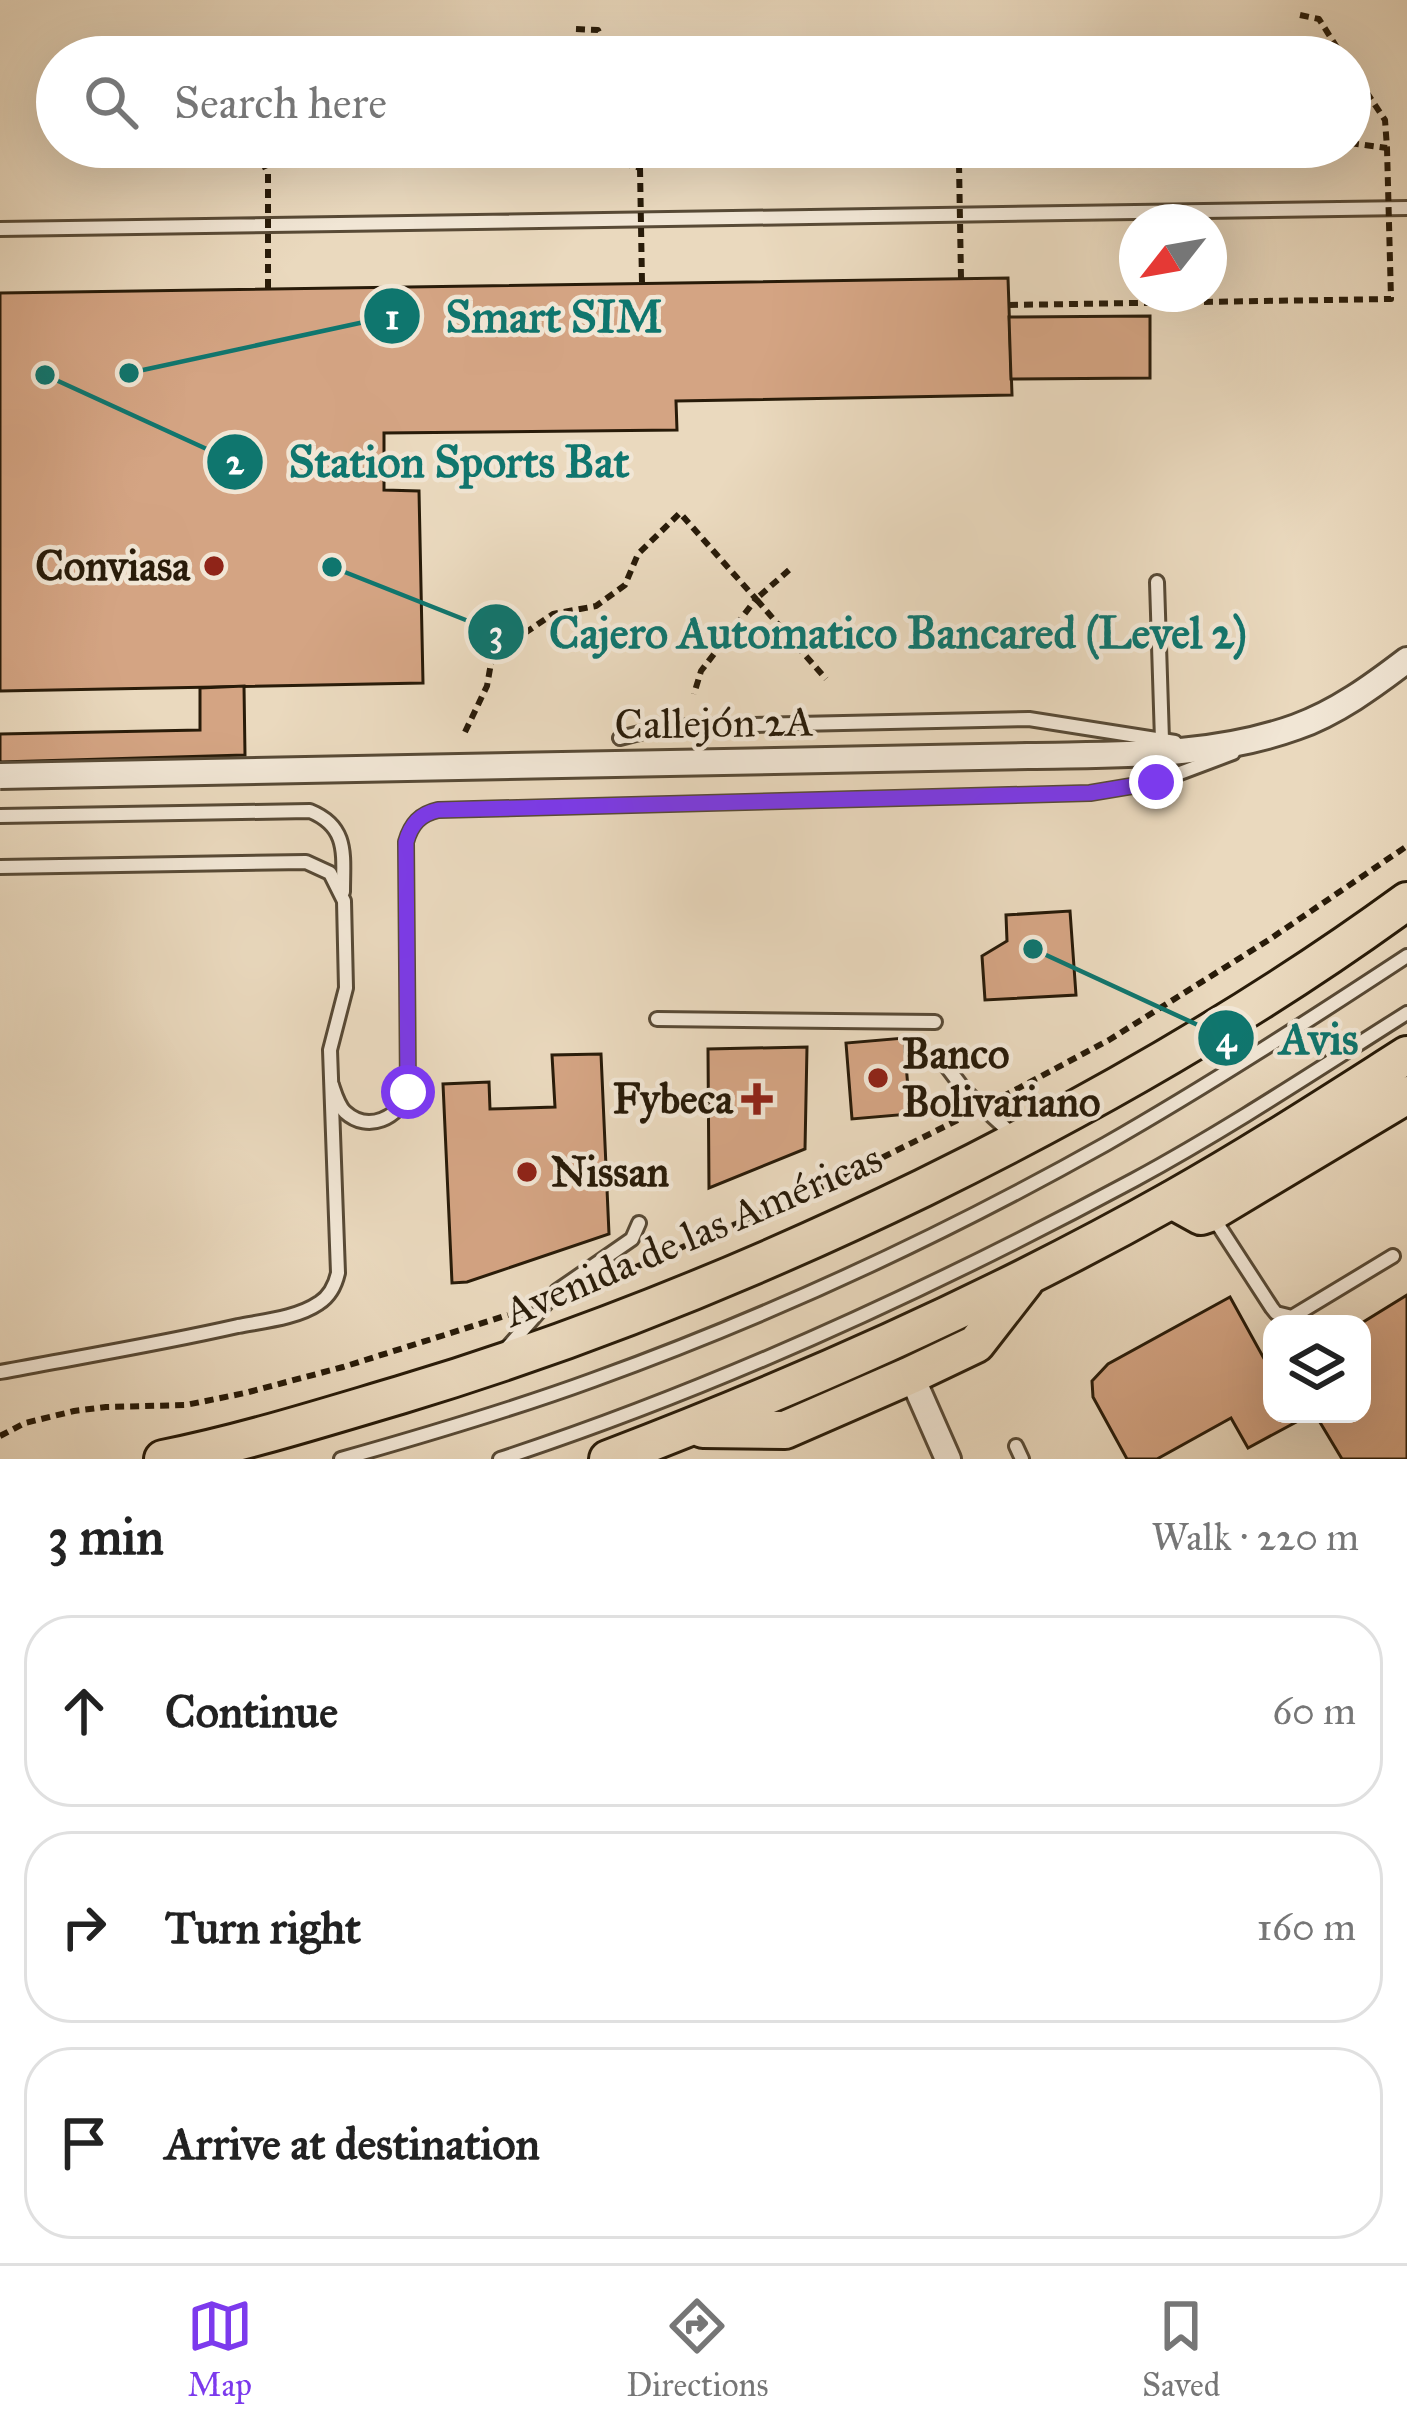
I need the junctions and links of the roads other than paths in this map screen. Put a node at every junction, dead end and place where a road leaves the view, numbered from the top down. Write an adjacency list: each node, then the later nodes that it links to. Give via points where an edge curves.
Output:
1 (1407, 208): 2 (lane)
2 (0, 229)
3 (1156, 582): 7 (lane)
4 (1407, 660): 5 (street, Callejón 2A)
5 (1298, 726): 8 (street, Callejón 2A); 20 (lane, via 1156,782 1090,793 427,813 406,842 404,1106 367,1122 346,1112)
6 (620, 738): 7 (lane, via 663,727 1029,719)
7 (1162, 740): 8 (lane)
8 (1211, 748): 9 (street, Callejón 2A, bridge)
9 (0, 776)
10 (0, 815): 12 (lane, via 310,811 332,823 343,846)
11 (0, 867): 12 (lane, via 307,862 330,873)
12 (344, 901): 20 (lane, via 346,988 330,1050)
13 (1407, 902): 22 (main road, Avenida de las Américas, via 1245,1012)
14 (1407, 956): 33 (lane, via 1121,1135 875,1262 594,1380)
15 (1407, 1013): 34 (lane, via 1136,1179 881,1308)
16 (657, 1019): 17 (lane)
17 (934, 1022)
18 (1407, 1055): 23 (main road)
19 (944, 1063): 22 (lane)
20 (332, 1085): 29 (lane, via 338,1273 328,1295 269,1319)
21 (1407, 1095): 24 (main road)
22 (1019, 1141): 28 (main road, Avenida de las Américas, via 716,1283)
23 (1172, 1200): 24 (main road); 27 (main road)
24 (1210, 1214): 26 (lane, via 1272,1308 1292,1317)
25 (639, 1223): 28 (lane, via 632,1239 557,1291)
26 (1393, 1256)
27 (1030, 1274): 30 (main road, via 976,1344); 31 (main road)
28 (490, 1368): 32 (main road, Avenida de las Américas)
29 (0, 1372)
30 (911, 1375): 31 (main road, via 785,1430); 36 (street)
31 (688, 1429): 35 (main road)
32 (163, 1459)
33 (341, 1459)
34 (500, 1459)
35 (608, 1459)
36 (948, 1459)

